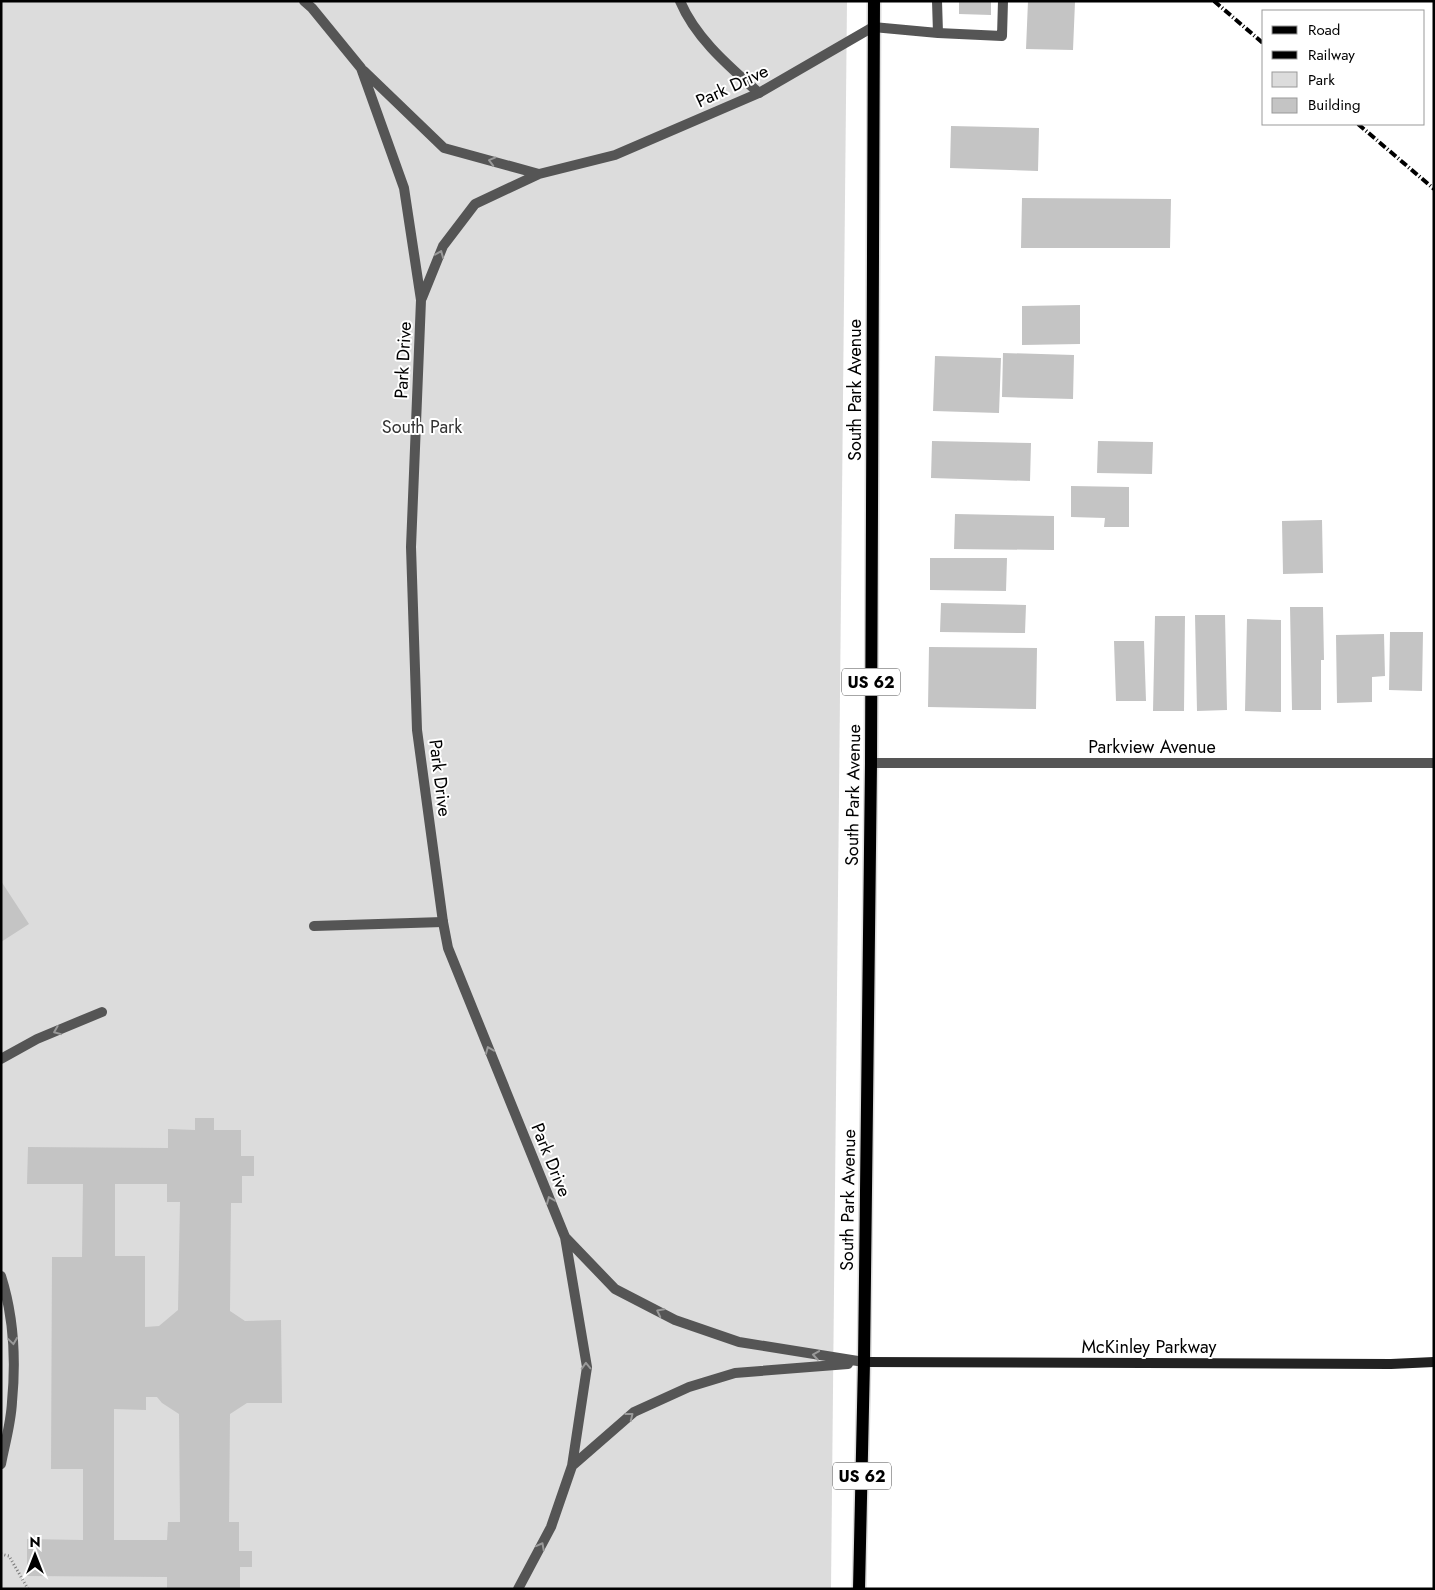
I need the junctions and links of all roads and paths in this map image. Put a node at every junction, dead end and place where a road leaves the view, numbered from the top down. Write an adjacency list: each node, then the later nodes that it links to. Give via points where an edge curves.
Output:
1 (304, 1): 8 (street, Park Drive)
2 (680, 1): 9 (street, via 686,14 719,57)
3 (874, 1): 6 (main road, South Park Avenue / US 62)
4 (937, 1): 7 (street)
5 (1003, 1): 7 (street, via 1002,36)
6 (873, 27): 7 (street); 9 (street, Park Drive); 12 (main road, South Park Avenue / US 62)
7 (938, 33)
8 (361, 68): 10 (street, Park Drive, one-way to 8, via 444,148); 11 (street, Park Drive, via 404,188)
9 (759, 94): 10 (street, Park Drive, via 615,155)
10 (539, 174): 11 (street, Park Drive, one-way to 10, via 443,246 475,204)
11 (422, 300): 14 (street, Park Drive, via 411,556 417,730)
12 (871, 763): 13 (street, Parkview Avenue); 20 (main road, South Park Avenue / US 62)
13 (1434, 763)
14 (443, 922): 15 (street); 18 (street, Park Drive, one-way to 14, via 448,948)
15 (314, 926)
16 (102, 1012): 17 (street, one-way to 17, via 37,1039)
17 (1, 1060)
18 (565, 1237): 20 (street, Park Drive, one-way to 18, via 739,1342 675,1320 615,1289); 23 (street, Park Drive, one-way to 18, via 587,1368)
19 (1, 1276): 22 (street, one-way to 22, via 14,1348 12,1404)
20 (864, 1362): 21 (street, McKinley Parkway); 23 (street, Park Drive, one-way to 20, via 634,1412 689,1387 735,1373); 27 (main road, South Park Avenue / US 62)
21 (1434, 1362)
22 (1, 1464)
23 (572, 1466): 26 (street, Park Drive, one-way to 23, via 551,1526)
24 (1, 1554): 25 (path, via 8,1556)
25 (28, 1589)
26 (518, 1589)
27 (859, 1589)

